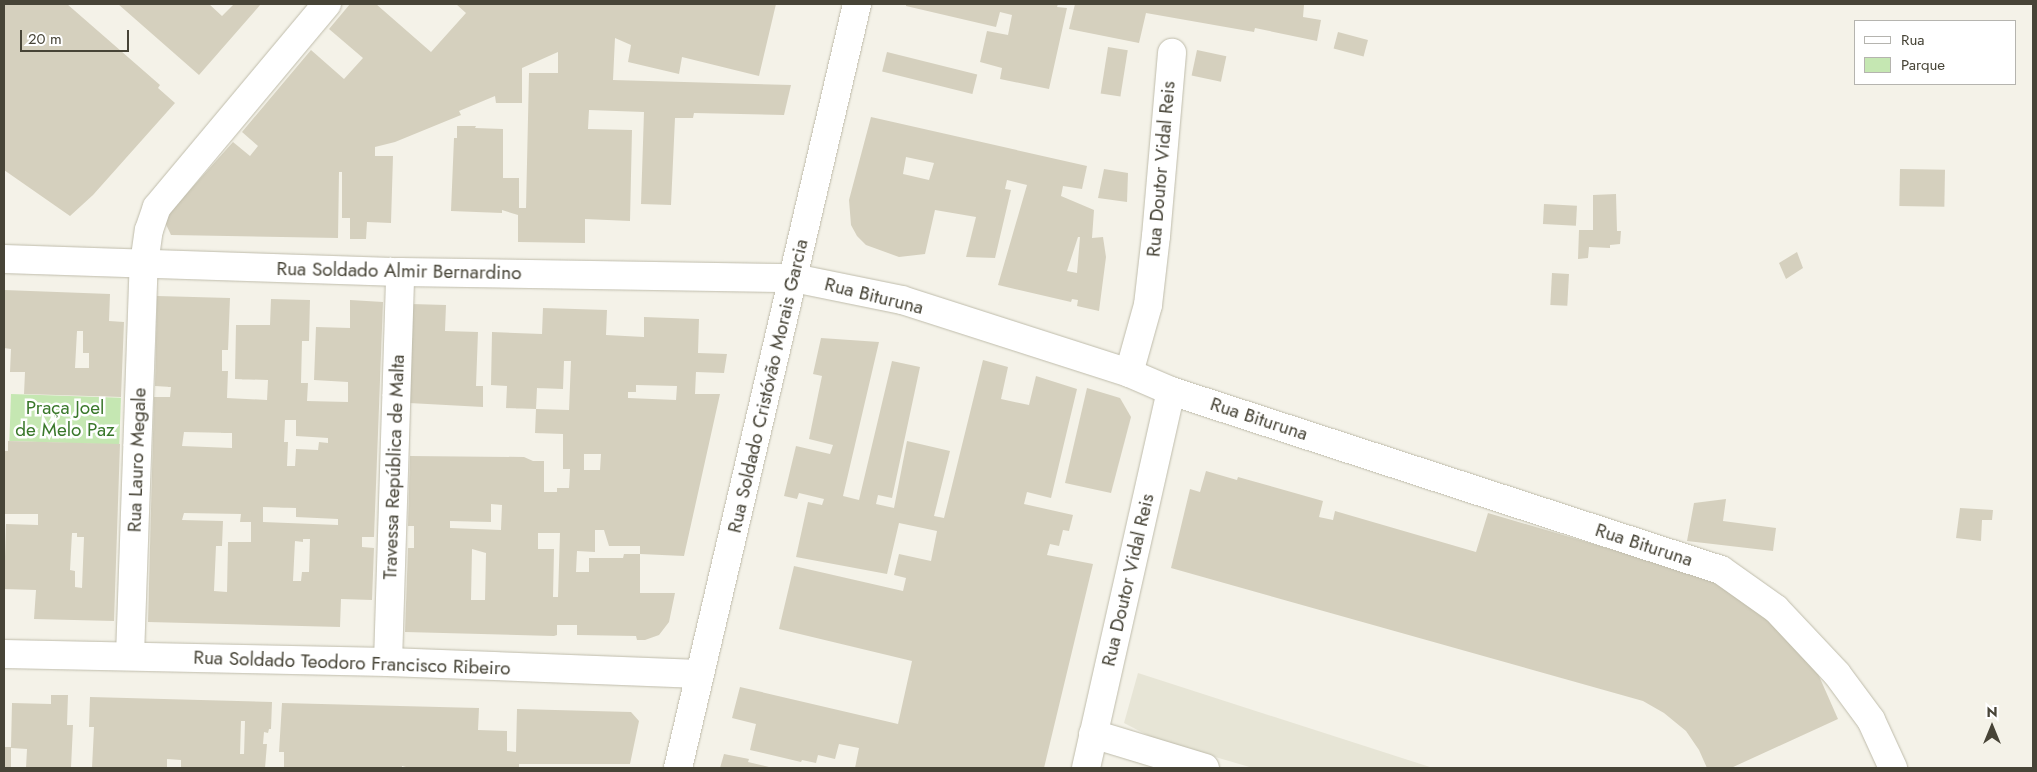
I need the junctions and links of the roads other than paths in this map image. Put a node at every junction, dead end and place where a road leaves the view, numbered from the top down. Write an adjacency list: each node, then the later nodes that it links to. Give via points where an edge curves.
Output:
1 (326, 4): 5 (street, Rua Lauro Megale, via 157,207 149,230)
2 (858, 4): 7 (street, Rua Soldado Cristóvão Morais Garcia)
3 (1172, 53): 8 (street, Rua Doutor Vidal Reis, via 1148,305)
4 (4, 259): 5 (street, Rua Soldado Almir Bernardino)
5 (144, 264): 6 (street, Rua Soldado Almir Bernardino); 11 (street, Rua Lauro Megale)
6 (400, 272): 7 (street, Rua Soldado Almir Bernardino); 12 (street, Travessa República de Malta)
7 (794, 278): 8 (street, Rua Bituruna, via 902,300); 13 (street, Rua Soldado Cristóvão Morais Garcia)
8 (1129, 373): 9 (street, Rua Bituruna)
9 (1171, 391): 14 (street, Rua Doutor Vidal Reis); 18 (street, Rua Bituruna, via 1721,570 1776,609 1836,674 1871,720)
10 (4, 654): 11 (street, Rua Soldado Teodoro Francisco Ribeiro)
11 (130, 656): 12 (street, Rua Soldado Teodoro Francisco Ribeiro)
12 (388, 662): 13 (street, Rua Soldado Teodoro Francisco Ribeiro)
13 (700, 674): 15 (street, Rua Soldado Cristóvão Morais Garcia)
14 (1093, 734): 16 (street, Rua Doutor Vidal Reis); 17 (street)
15 (678, 768)
16 (1086, 768)
17 (1204, 768)
18 (1893, 768)

